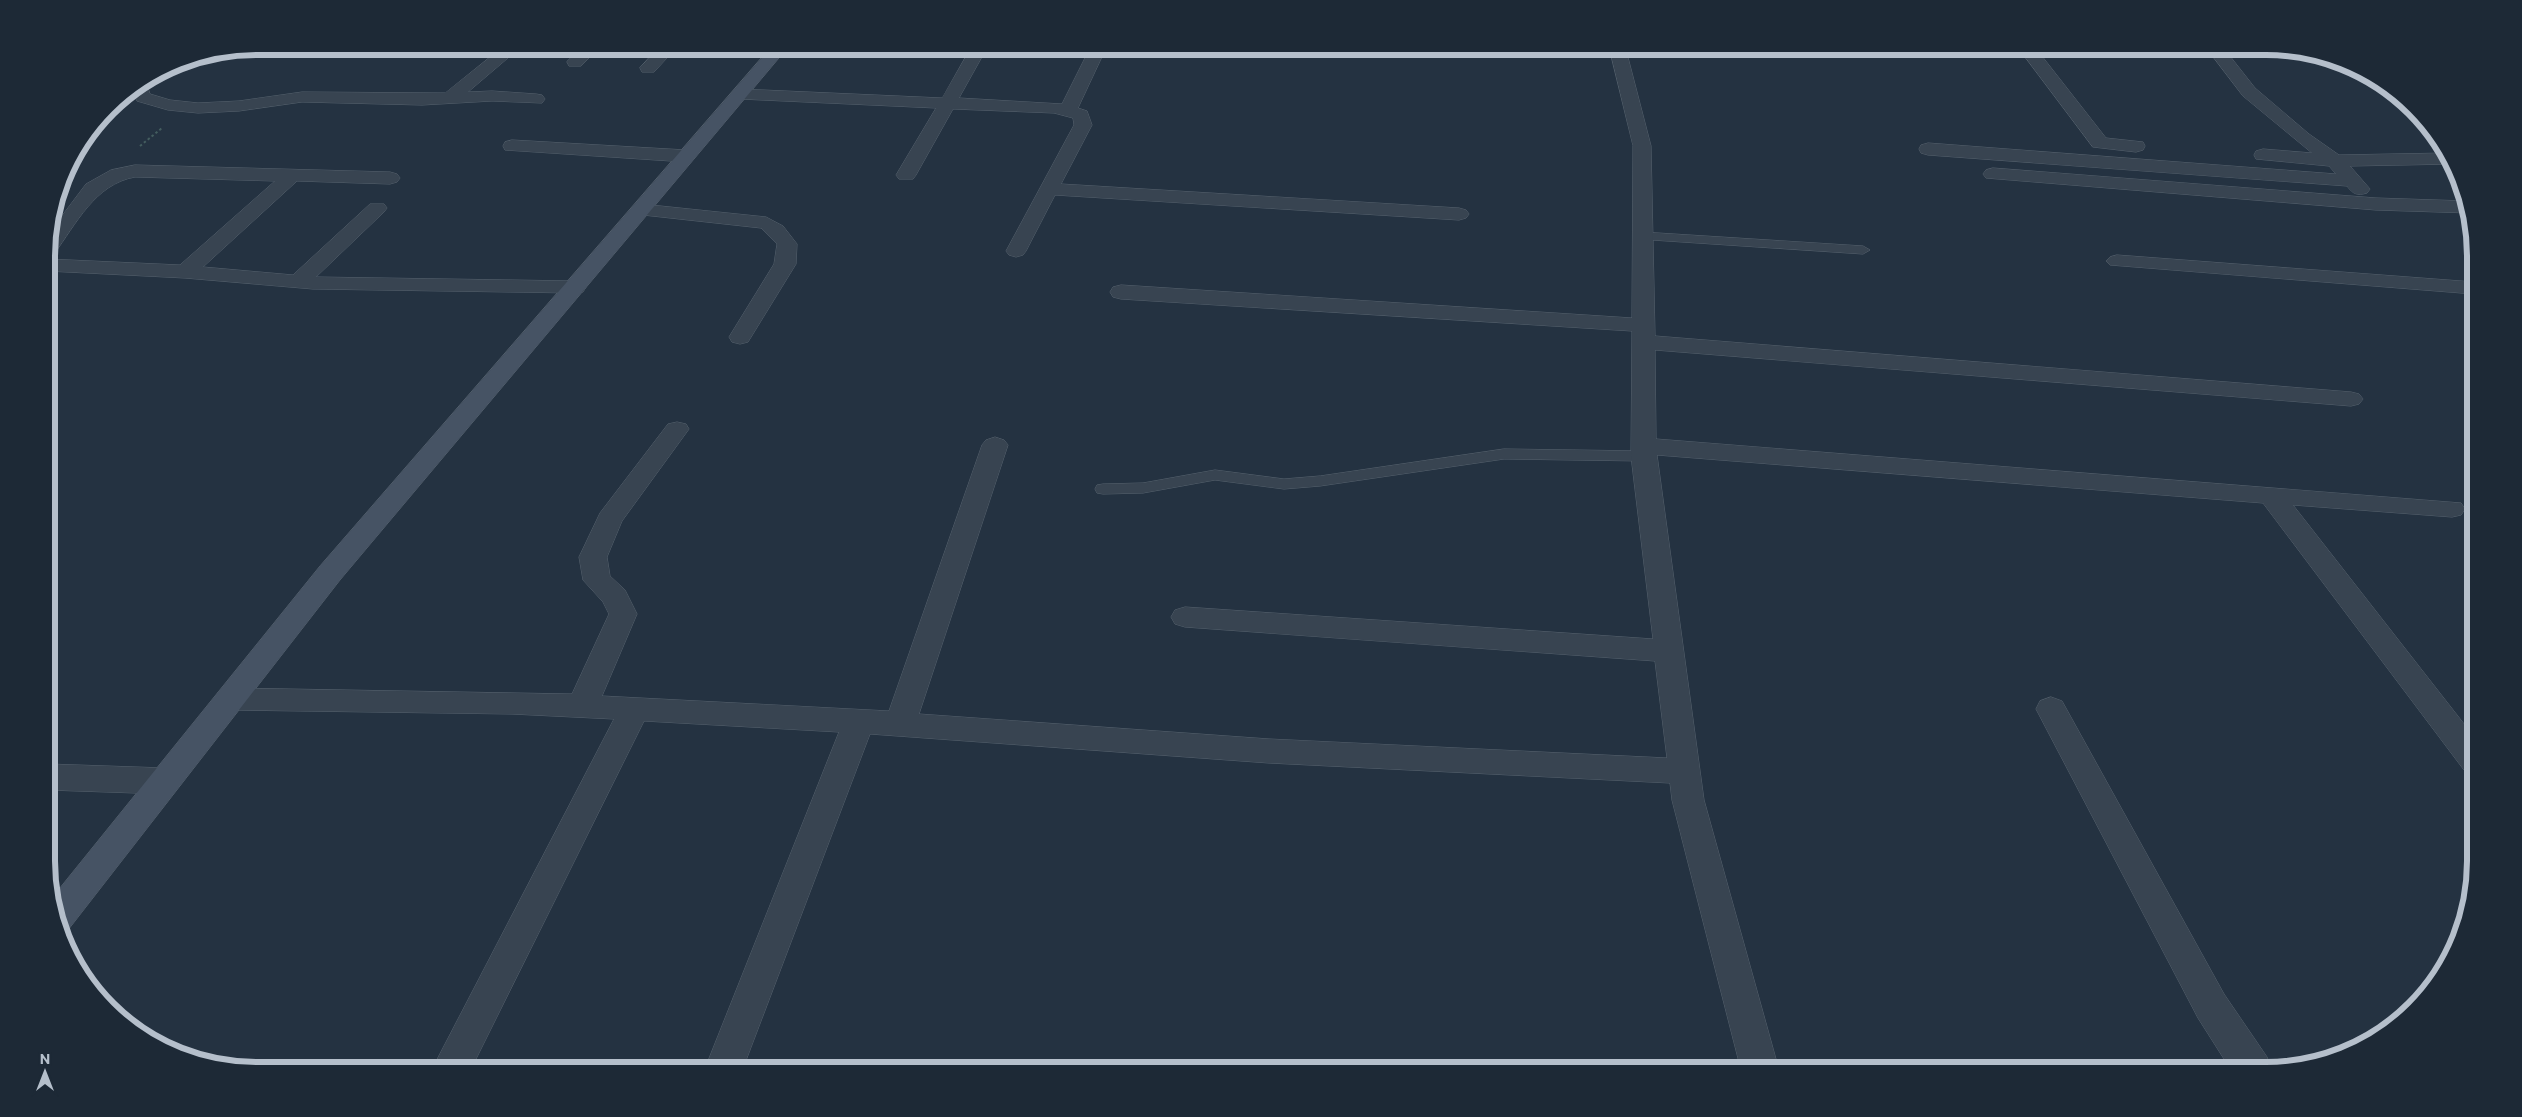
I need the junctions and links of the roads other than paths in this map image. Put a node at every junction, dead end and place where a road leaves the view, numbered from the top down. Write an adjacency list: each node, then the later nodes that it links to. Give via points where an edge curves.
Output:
1 (503, 55): 14 (street)
2 (582, 55): 10 (street)
3 (661, 55): 11 (street)
4 (773, 55): 13 (main road)
5 (975, 55): 16 (street)
6 (1095, 55): 17 (street)
7 (1619, 55): 36 (street, via 1642,146)
8 (2032, 55): 19 (street, via 2100,143)
9 (2220, 55): 24 (street, via 2250,92)
10 (574, 62)
11 (648, 68)
12 (141, 92): 14 (street, via 143,97 168,105 198,108 302,97)
13 (740, 94): 16 (street); 22 (main road)
14 (450, 98): 15 (street)
15 (536, 99)
16 (947, 102): 17 (street); 26 (street)
17 (1068, 110): 30 (street, via 1081,115 1083,125)
18 (512, 146): 22 (street)
19 (2149, 147)
20 (1928, 149): 29 (street)
21 (2247, 154): 24 (street)
22 (686, 156): 34 (main road)
23 (2442, 159): 24 (street)
24 (2335, 161): 29 (street)
25 (1993, 174): 31 (street)
26 (906, 175)
27 (292, 176): 28 (street); 37 (street, via 134,171 118,174 94,188); 42 (street)
28 (390, 178)
29 (2353, 181): 31 (street)
30 (1049, 189): 35 (street); 39 (street)
31 (2376, 204): 32 (street)
32 (2461, 207)
33 (377, 208): 43 (street)
34 (641, 210): 44 (main road); 48 (street, via 766,223 787,244 785,264)
35 (1459, 214)
36 (1642, 236): 38 (lane); 47 (street)
37 (56, 239)
38 (1863, 250)
39 (1016, 251)
40 (2117, 261): 45 (street)
41 (55, 265): 42 (street)
42 (185, 272): 43 (street)
43 (298, 282): 44 (street)
44 (575, 287): 58 (main road, via 330,574)
45 (2467, 287)
46 (1121, 292): 47 (street)
47 (1643, 334): 49 (street); 52 (street)
48 (740, 337)
49 (2351, 400)
50 (677, 429): 59 (street, via 609,519 593,557 597,580 615,597 623,614)
51 (995, 445): 63 (street)
52 (1644, 451): 53 (lane, via 1504,454 1284,484 1215,475 1143,488); 54 (street); 57 (street)
53 (1103, 489)
54 (2271, 495): 55 (street); 64 (street)
55 (2452, 509)
56 (1185, 617): 57 (street)
57 (1669, 651): 65 (street)
58 (230, 699): 59 (street); 67 (main road)
59 (582, 706): 60 (street)
60 (635, 709): 62 (street); 69 (street)
61 (2051, 709): 72 (street, via 2211,1006)
62 (859, 721): 63 (street); 70 (street)
63 (900, 724): 65 (street, via 1269,751)
64 (2467, 749)
65 (1684, 771): 71 (street, via 1688,800)
66 (55, 777): 67 (street)
67 (166, 781): 68 (main road)
68 (62, 912)
69 (455, 1062)
70 (726, 1062)
71 (1758, 1062)
72 (2248, 1062)

